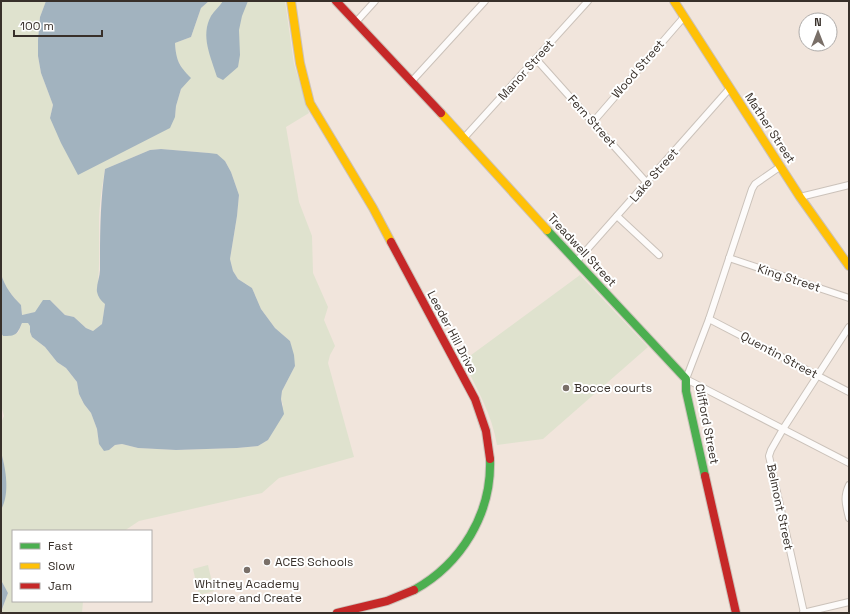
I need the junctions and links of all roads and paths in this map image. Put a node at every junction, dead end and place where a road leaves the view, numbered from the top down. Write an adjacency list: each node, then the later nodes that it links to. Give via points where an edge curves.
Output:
1 (291, 1): 34 (street, Leeder Hill Drive, via 300,63 310,103 373,208 475,399 484,424 490,458 488,490 478,523 464,547 438,576 405,595)
2 (336, 1): 8 (street, Treadwell Street)
3 (375, 1): 8 (street)
4 (484, 1): 10 (street)
5 (588, 1): 9 (street, Manor Street)
6 (674, 1): 7 (street, Mather Street)
7 (684, 17): 11 (street, Mather Street); 12 (street, Wood Street)
8 (356, 22): 10 (street, Treadwell Street)
9 (536, 59): 12 (street, Fern Street); 13 (street, Manor Street)
10 (412, 81): 13 (street, Treadwell Street)
11 (730, 88): 14 (street, Mather Street); 15 (street, Lake Street)
12 (592, 122): 15 (street, Fern Street)
13 (463, 139): 21 (street, Treadwell Street)
14 (781, 166): 17 (street, Mather Street); 20 (street, Clifford Street, via 755,184 752,189)
15 (647, 183): 18 (street, Lake Street)
16 (849, 185): 17 (street)
17 (800, 197): 22 (street, Mather Street)
18 (617, 216): 19 (street); 21 (street, Lake Street)
19 (659, 256)
20 (729, 258): 23 (street, King Street); 24 (street, Clifford Street)
21 (576, 262): 27 (street, Treadwell Street)
22 (849, 266)
23 (849, 298)
24 (709, 319): 26 (street, Quentin Street); 27 (street, Clifford Street)
25 (849, 327): 26 (street, Belmont Street)
26 (817, 376): 28 (street, Quentin Street); 29 (street, Belmont Street)
27 (686, 378): 29 (street, Treadwell Street); 35 (street, Clifford Street, via 686,391)
28 (849, 392)
29 (783, 429): 30 (street, Treadwell Street); 36 (street, Belmont Street, via 771,450 770,460)
30 (849, 463)
31 (849, 485): 32 (street, via 845,498)
32 (849, 518)
33 (849, 602): 36 (street)
34 (337, 613)
35 (736, 613)
36 (804, 613)

